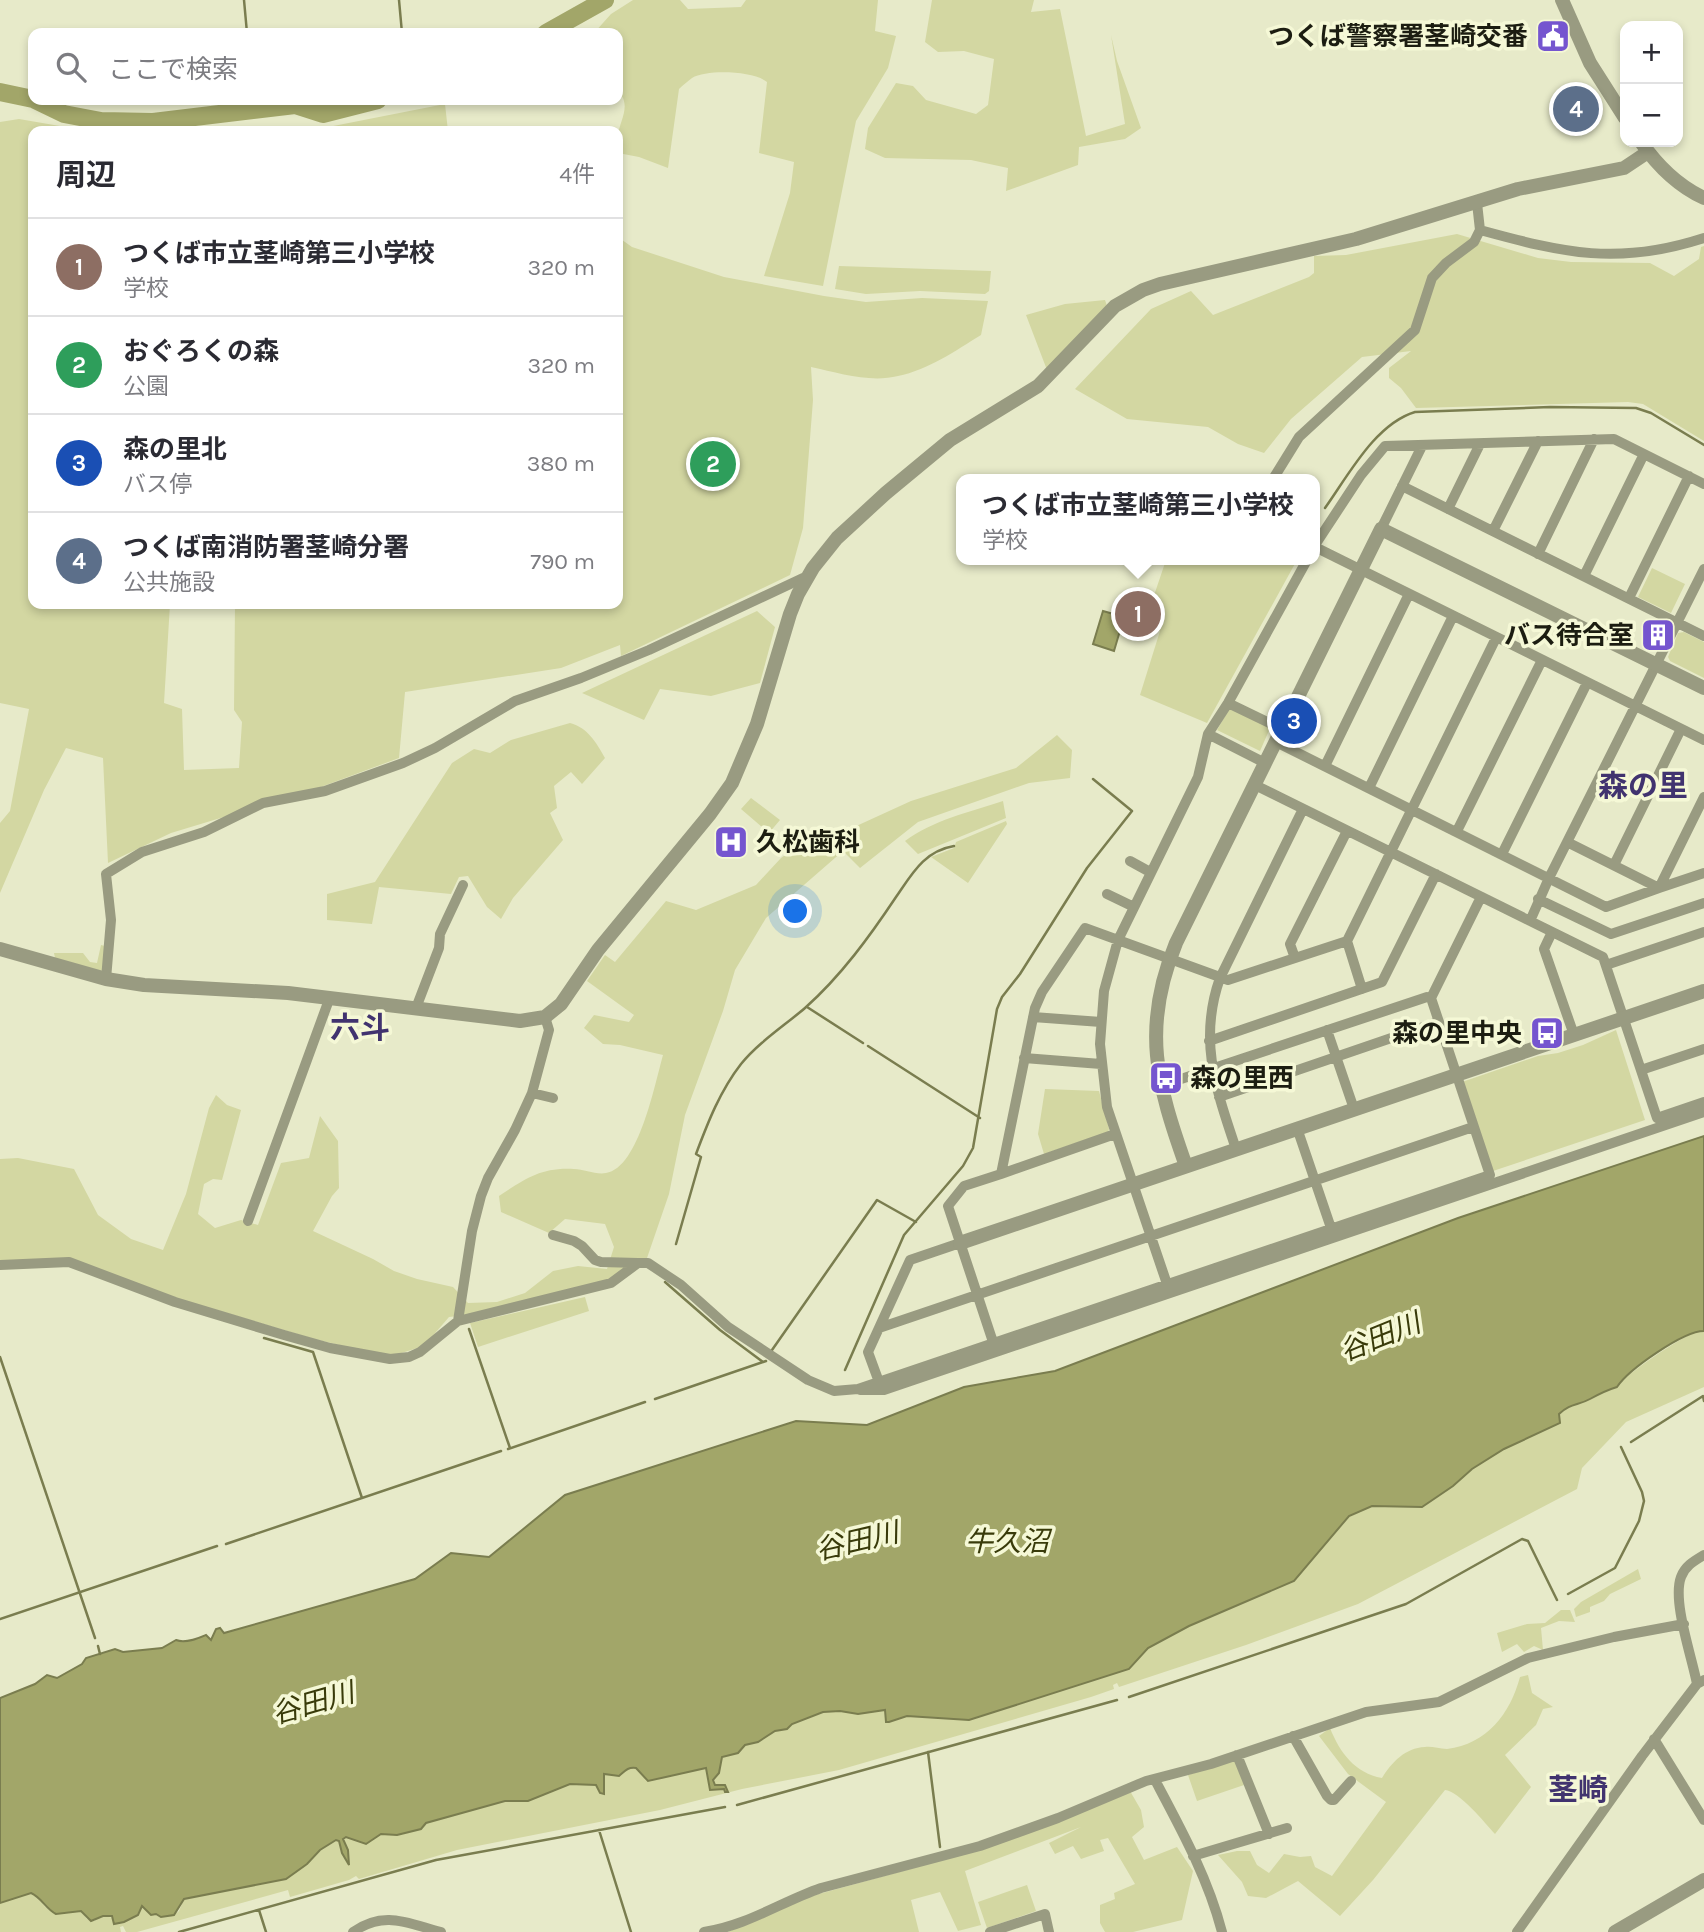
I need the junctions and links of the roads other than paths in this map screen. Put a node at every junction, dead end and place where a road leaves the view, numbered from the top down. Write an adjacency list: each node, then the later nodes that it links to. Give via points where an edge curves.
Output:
1 (1562, 0): 2 (street, via 1590,63)
2 (1620, 110)
3 (1644, 147): 4 (street, via 1672,176); 5 (street, via 1624,168 1538,184)
4 (1704, 198)
5 (1477, 203): 6 (street); 85 (street, via 1356,239 1143,290 1115,306 1038,386 950,440 886,493 823,554 798,594 757,724 732,783 598,950 561,1004)
6 (1480, 230): 7 (street, via 1593,255 1665,248); 13 (street, via 1474,242 1432,278 1415,330 1299,437)
7 (1704, 238)
8 (1594, 439): 9 (street); 12 (street, via 1614,439); 22 (street)
9 (1538, 441): 10 (street); 19 (street)
10 (1480, 443): 11 (street); 17 (street)
11 (1422, 446): 16 (street); 20 (street, via 1385,446)
12 (1644, 454): 14 (street); 26 (street)
13 (1276, 474)
14 (1689, 476): 15 (street); 29 (street)
15 (1704, 484)
16 (1402, 486): 17 (street); 18 (street)
17 (1448, 509): 19 (street)
18 (1381, 529): 25 (street); 35 (street)
19 (1493, 531): 22 (street)
20 (1320, 539)
21 (1320, 550): 25 (street)
22 (1538, 554): 26 (street)
23 (1304, 565): 38 (street)
24 (1704, 569): 31 (street)
25 (1361, 570): 28 (street); 42 (street)
26 (1584, 576): 29 (street)
27 (803, 578): 79 (street, via 638,655 515,701 403,763 326,791 263,803 204,832 142,852 106,874 111,920)
28 (1409, 594): 30 (street); 45 (street)
29 (1629, 598): 31 (street)
30 (1452, 616): 33 (street); 47 (street)
31 (1678, 622): 32 (street); 35 (street)
32 (1704, 636)
33 (1496, 638): 34 (street); 50 (street)
34 (1542, 660): 36 (street); 52 (street)
35 (1655, 664): 37 (street); 39 (street)
36 (1587, 683): 39 (street); 55 (street)
37 (1704, 688)
38 (1228, 703): 41 (street); 42 (street)
39 (1634, 705): 40 (street); 53 (street)
40 (1681, 729): 43 (street); 57 (street)
41 (1208, 734): 44 (street); 58 (street, via 1198,776)
42 (1279, 736): 44 (street); 45 (street)
43 (1704, 740)
44 (1265, 763): 46 (street)
45 (1325, 766): 47 (street)
46 (1255, 785): 49 (street); 76 (street)
47 (1369, 788): 50 (street)
48 (1704, 797): 63 (street)
49 (1303, 809): 51 (street); 78 (street)
50 (1412, 809): 52 (street); 54 (street)
51 (1347, 831): 54 (street); 75 (street, via 1290,944)
52 (1457, 831): 55 (street)
53 (1567, 842): 57 (street); 61 (street)
54 (1390, 852): 60 (street); 73 (street)
55 (1502, 853): 61 (street)
56 (1130, 861): 58 (street)
57 (1614, 865): 63 (street)
58 (1150, 872): 68 (street)
59 (1704, 873): 63 (street)
60 (1436, 874): 65 (street); 80 (street, via 1382,982)
61 (1549, 878): 63 (street, via 1606,907); 66 (street)
62 (463, 885): 84 (street, via 440,934)
63 (1659, 888)
64 (1107, 894): 68 (street)
65 (1481, 897): 69 (street); 83 (street)
66 (1538, 899): 67 (street, via 1611,934); 69 (street)
67 (1704, 903)
68 (1134, 907): 72 (street)
69 (1530, 921): 70 (street)
70 (1552, 932): 77 (street, via 1603,957); 91 (street, via 1544,949)
71 (1704, 932): 77 (street)
72 (1118, 940): 76 (street); 86 (street, via 1085,928 1042,992); 88 (street)
73 (1347, 941): 75 (street); 80 (street)
74 (0, 949): 79 (street)
75 (1295, 958): 78 (street, via 1231,980)
76 (1170, 960): 78 (street); 100 (street, via 1156,1016)
77 (1606, 965): 87 (street)
78 (1220, 978): 92 (street)
79 (106, 979): 82 (street, via 159,987)
80 (1362, 989): 92 (street)
81 (1704, 991): 87 (street)
82 (330, 997): 84 (street); 115 (street)
83 (1431, 998): 89 (street); 90 (street)
84 (416, 1007): 85 (street, via 520,1021)
85 (545, 1017): 101 (street, via 549,1030)
86 (1033, 1017): 88 (street); 95 (street)
87 (1624, 1018): 91 (street); 98 (street)
88 (1101, 1021): 96 (street)
89 (1438, 1023): 94 (street); 99 (street)
90 (1327, 1030): 94 (street); 97 (street)
91 (1574, 1035): 99 (street)
92 (1209, 1041): 97 (street)
93 (1704, 1049): 98 (street)
94 (1336, 1056): 102 (street); 105 (street)
95 (1024, 1058): 96 (street); 112 (street)
96 (1101, 1064): 109 (street)
97 (1212, 1069): 100 (street); 102 (street)
98 (1641, 1070): 104 (street, via 1657,1118)
99 (1455, 1074): 105 (street); 107 (street)
100 (1160, 1086): 111 (street)
101 (532, 1093): 103 (street); 124 (street, via 481,1196)
102 (1219, 1097): 110 (street)
103 (553, 1098)
104 (1704, 1102)
105 (1353, 1109): 108 (street)
106 (1704, 1112): 128 (street, via 884,1390)
107 (1473, 1127): 113 (street); 116 (street, via 1490,1175)
108 (1297, 1128): 110 (street); 113 (street)
109 (1115, 1134): 112 (street); 114 (street)
110 (1236, 1149): 111 (street)
111 (1186, 1166): 114 (street)
112 (1001, 1174): 119 (street, via 964,1186 947,1206)
113 (1314, 1181): 116 (street); 118 (street)
114 (1133, 1184): 118 (street); 119 (street)
115 (248, 1221)
116 (1331, 1228): 122 (street)
117 (553, 1235): 120 (street, via 574,1241 601,1262)
118 (1151, 1236): 122 (street); 123 (street)
119 (960, 1243): 123 (street); 125 (street, via 909,1260)
120 (638, 1263): 124 (street, via 611,1283); 128 (street, via 656,1266 728,1327 813,1383 834,1391)
121 (0, 1265): 124 (street, via 83,1265 175,1302 330,1348 377,1357 409,1357)
122 (1167, 1284): 126 (street)
123 (977, 1295): 125 (street); 126 (street)
124 (458, 1321)
125 (879, 1328): 127 (street, via 868,1352)
126 (993, 1342): 127 (street)
127 (879, 1382): 128 (street)
128 (858, 1389)
129 (1704, 1555): 130 (street, via 1690,1563 1681,1577 1677,1597)
130 (1684, 1624): 131 (street); 132 (street, via 1528,1658 1439,1702 1366,1712)
131 (1701, 1682): 133 (street)
132 (1293, 1736): 134 (street); 136 (street, via 1331,1800)
133 (1654, 1739): 137 (street); 148 (street)
134 (1237, 1755): 135 (street); 139 (street)
135 (1155, 1780): 140 (street); 144 (street, via 1006,1838 821,1888 741,1924)
136 (1351, 1781)
137 (1704, 1820)
138 (1287, 1828): 139 (street)
139 (1269, 1834): 140 (street)
140 (1193, 1856): 147 (street)
141 (1704, 1880): 149 (street)
142 (353, 1932): 143 (street, via 369,1921 388,1919)
143 (440, 1932)
144 (704, 1932)
145 (990, 1932): 146 (street, via 1045,1914)
146 (1049, 1932)
147 (1222, 1932)
148 (1517, 1932)
149 (1615, 1932)

